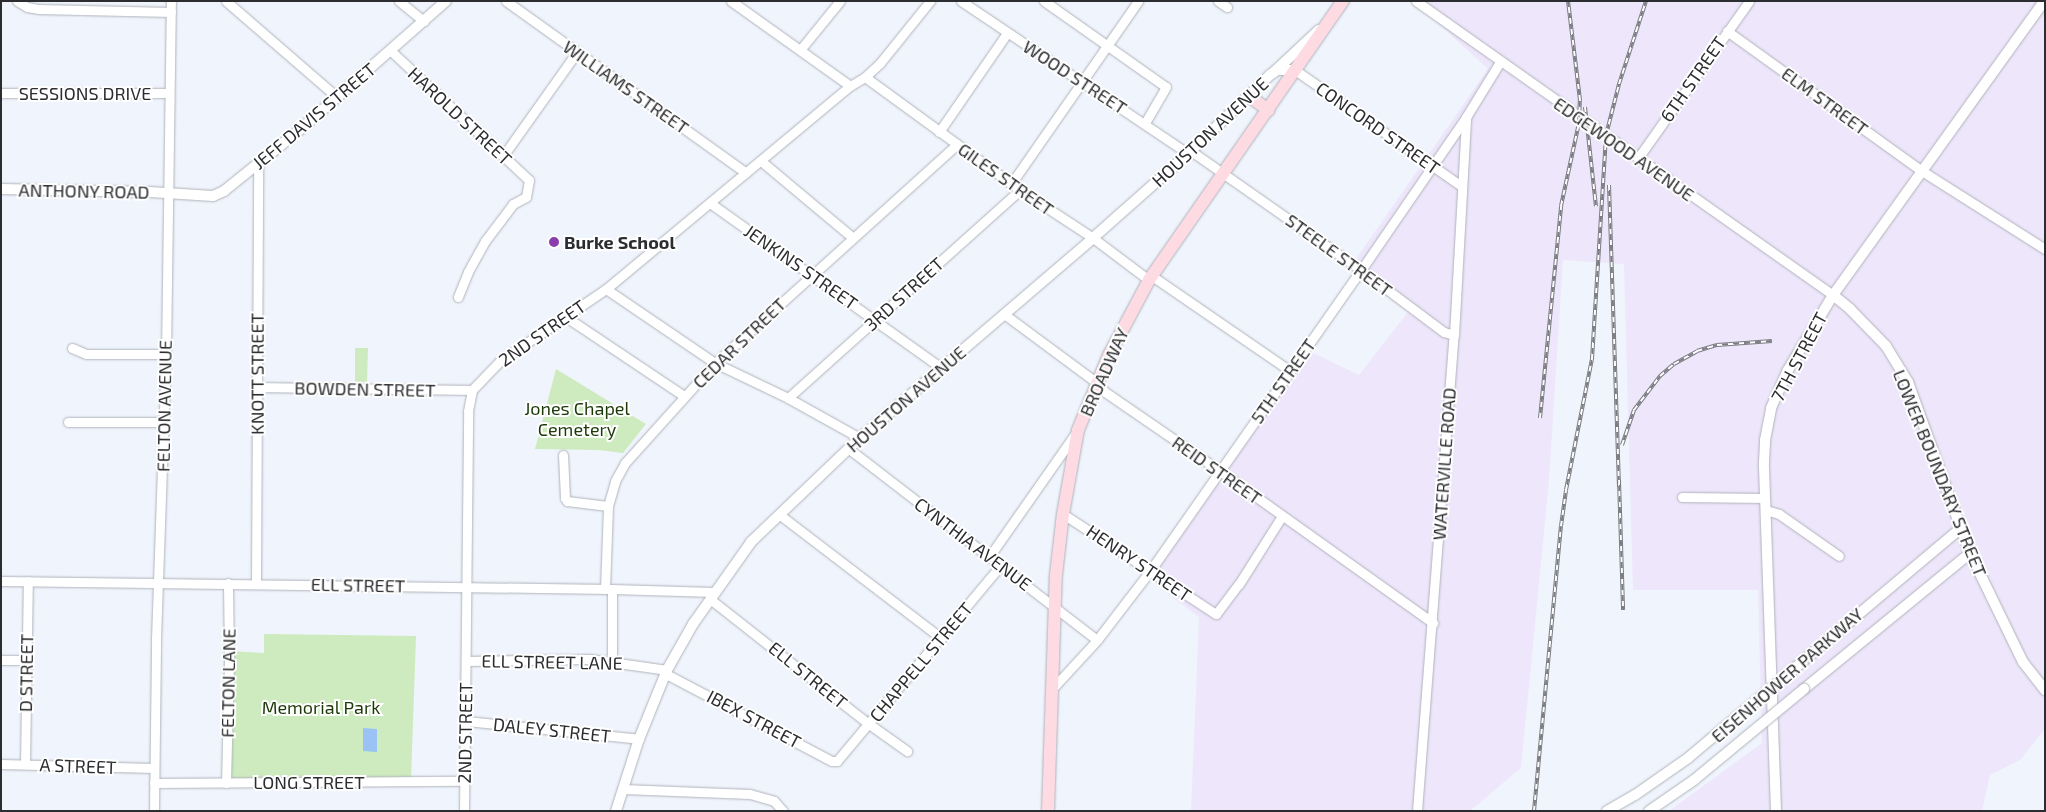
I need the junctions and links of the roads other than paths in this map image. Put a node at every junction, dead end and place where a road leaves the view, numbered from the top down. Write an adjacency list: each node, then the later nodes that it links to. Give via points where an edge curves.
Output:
1 (17, 1): 19 (street, via 38,9)
2 (171, 1): 19 (street, FELTON AVENUE)
3 (226, 1): 37 (street)
4 (399, 1): 20 (street)
5 (446, 1): 20 (street, JEFF DAVIS STREET)
6 (506, 1): 27 (street, WILLIAMS STREET)
7 (731, 1): 25 (street)
8 (840, 1): 25 (street)
9 (930, 1): 31 (street, 2ND STREET, via 880,64)
10 (961, 1): 23 (street, WOOD STREET)
11 (1044, 1): 24 (street)
12 (1138, 1): 24 (street)
13 (1218, 1): 18 (street)
14 (1343, 1): 21 (main road, BROADWAY)
15 (1416, 1): 28 (street, EDGEWOOD AVENUE)
16 (1749, 1): 22 (street, 6TH STREET)
17 (2044, 1): 49 (street, 7TH STREET)
18 (1227, 8)
19 (171, 12): 34 (street, FELTON AVENUE)
20 (424, 20): 26 (street, JEFF DAVIS STREET)
21 (1329, 20): 29 (main road, BROADWAY); 30 (street)
22 (1727, 31): 45 (street, 6TH STREET); 49 (street, ELM STREET)
23 (1007, 33): 32 (street, WOOD STREET); 41 (street)
24 (1108, 45): 32 (street); 40 (street, via 1166,87)
25 (800, 50): 33 (street)
26 (391, 51): 37 (street, JEFF DAVIS STREET); 44 (street, HAROLD STREET)
27 (577, 52): 44 (street); 50 (street, WILLIAMS STREET)
28 (1500, 62): 39 (street, 5TH STREET); 45 (street, EDGEWOOD AVENUE)
29 (1295, 70): 30 (street, HOUSTON AVENUE, via 1278,70); 38 (main road, BROADWAY); 48 (street, CONCORD STREET)
30 (1270, 75): 36 (street, HOUSTON AVENUE)
31 (865, 77): 33 (street, 2ND STREET); 41 (street, GILES STREET)
32 (1080, 83): 40 (street, WOOD STREET); 52 (street)
33 (850, 86): 46 (street, 2ND STREET)
34 (168, 93): 35 (street, SESSIONS DRIVE); 56 (street, FELTON AVENUE)
35 (1, 94)
36 (1249, 96): 38 (main road); 43 (street, HOUSTON AVENUE)
37 (338, 98): 47 (street, JEFF DAVIS STREET)
38 (1268, 110): 51 (main road, BROADWAY)
39 (1466, 117): 48 (street, 5TH STREET); 53 (street, WATERVILLE ROAD)
40 (1145, 123): 43 (street, WOOD STREET)
41 (939, 132): 42 (street, GILES STREET)
42 (957, 144): 52 (street, GILES STREET); 58 (street, CEDAR STREET)
43 (1190, 152): 51 (street, WOOD STREET); 59 (street, HOUSTON AVENUE)
44 (503, 156): 66 (street, HAROLD STREET, via 529,180 526,197 512,204 485,242)
45 (1638, 158): 65 (street, EDGEWOOD AVENUE)
46 (761, 161): 50 (street, 2ND STREET); 58 (street)
47 (258, 164): 56 (street, JEFF DAVIS STREET, via 213,196); 77 (street, KNOTT STREET)
48 (1432, 166): 53 (street, CONCORD STREET); 61 (street, 5TH STREET)
49 (1922, 171): 60 (street, ELM STREET); 65 (street, 7TH STREET)
50 (746, 173): 57 (street, 2ND STREET)
51 (1224, 173): 61 (street, STEELE STREET); 63 (main road, BROADWAY)
52 (1011, 184): 55 (street, GILES STREET)
53 (1461, 186): 70 (street, WATERVILLE ROAD)
54 (1, 189): 56 (street, ANTHONY ROAD)
55 (1020, 190): 59 (street, GILES STREET); 69 (street, 3RD STREET)
56 (166, 193): 72 (street, FELTON AVENUE)
57 (710, 203): 62 (street, JENKINS STREET); 64 (street, 2ND STREET)
58 (853, 238): 62 (street, CEDAR STREET)
59 (1093, 238): 63 (street, GILES STREET); 67 (street, HOUSTON AVENUE)
60 (2045, 249)
61 (1361, 270): 70 (street, STEELE STREET, via 1444,332); 75 (street, 5TH STREET)
62 (812, 275): 69 (street, JENKINS STREET); 73 (street, CEDAR STREET)
63 (1150, 278): 75 (street, GILES STREET); 76 (main road, BROADWAY)
64 (606, 289): 68 (street, 2ND STREET); 73 (street)
65 (1833, 295): 89 (street, 7TH STREET, via 1788,370 1772,408 1765,440); 95 (street, LOWER BOUNDARY STREET, via 1886,346 1908,382)
66 (458, 296)
67 (1004, 314): 74 (street, HOUSTON AVENUE); 76 (street, REID STREET)
68 (566, 317): 78 (street, 2ND STREET, via 500,361); 79 (street)
69 (875, 320): 74 (street, JENKINS STREET); 80 (street, 3RD STREET)
70 (1454, 335): 110 (street, WATERVILLE ROAD)
71 (72, 348): 72 (street, via 86,354)
72 (166, 354): 82 (street, FELTON AVENUE)
73 (715, 363): 79 (street, CEDAR STREET); 80 (street)
74 (941, 368): 84 (street, HOUSTON AVENUE)
75 (1290, 371): 87 (street, 5TH STREET)
76 (1096, 382): 83 (main road, BROADWAY); 87 (street, REID STREET, via 1105,392)
77 (257, 387): 78 (street, BOWDEN STREET); 105 (street, KNOTT STREET)
78 (472, 390): 106 (street, 2ND STREET, via 468,411)
79 (684, 396): 90 (street, CEDAR STREET, via 625,463 615,481)
80 (788, 398): 84 (street)
81 (68, 422): 82 (street)
82 (164, 422): 103 (street, FELTON AVENUE)
83 (1078, 430): 92 (main road, BROADWAY); 98 (street)
84 (860, 438): 85 (street, HOUSTON AVENUE)
85 (849, 449): 93 (street, HOUSTON AVENUE); 98 (street, CYNTHIA AVENUE)
86 (563, 455): 90 (street, via 567,501)
87 (1220, 471): 94 (street, REID STREET); 100 (street, 5TH STREET)
88 (1682, 497): 89 (street)
89 (1766, 498): 91 (street, 7TH STREET)
90 (608, 506): 107 (street, CEDAR STREET)
91 (1766, 510): 97 (street, via 1779,514); 140 (street, 7TH STREET)
92 (1062, 514): 100 (street, HENRY STREET); 109 (main road, BROADWAY)
93 (780, 516): 108 (street, HOUSTON AVENUE, via 751,542); 111 (street)
94 (1282, 516): 100 (street, HENRY STREET, via 1216,614); 110 (street, REID STREET)
95 (1960, 529): 96 (street, LOWER BOUNDARY STREET); 138 (street, EISENHOWER PARKWAY, bridge, via 1688,758)
96 (1970, 553): 119 (street, LOWER BOUNDARY STREET, via 2023,662); 139 (street, EISENHOWER PARKWAY, bridge, via 1701,775)
97 (1839, 556)
98 (989, 557): 99 (street, CYNTHIA AVENUE)
99 (1000, 566): 109 (street, CYNTHIA AVENUE); 111 (street, CHAPPELL STREET)
100 (1150, 571): 112 (street, 5TH STREET)
101 (1, 580): 102 (street, ELL STREET)
102 (28, 581): 103 (street, ELL STREET); 114 (street, D STREET)
103 (159, 583): 104 (street, ELL STREET); 127 (street, FELTON AVENUE)
104 (228, 584): 105 (street, ELL STREET); 129 (street, FELTON LANE)
105 (256, 584): 106 (street, ELL STREET)
106 (466, 587): 107 (street, ELL STREET); 116 (street, 2ND STREET)
107 (608, 589): 108 (street, ELL STREET); 115 (street, CEDAR STREET)
108 (712, 596): 117 (street, HOUSTON AVENUE); 121 (street, ELL STREET)
109 (1055, 607): 112 (street, CYNTHIA AVENUE); 118 (main road, BROADWAY)
110 (1432, 623): 137 (street, WATERVILLE ROAD)
111 (941, 638): 121 (street, CHAPPELL STREET)
112 (1097, 640): 118 (street, 5TH STREET)
113 (1, 660): 114 (street)
114 (26, 660): 126 (street, D STREET)
115 (612, 660): 116 (street, ELL STREET LANE); 117 (street, ELL STREET LANE)
116 (466, 661): 120 (street, 2ND STREET)
117 (666, 672): 122 (street, HOUSTON AVENUE); 124 (street, IBEX STREET, via 832,761)
118 (1052, 689): 136 (main road, BROADWAY)
119 (2045, 690)
120 (466, 721): 122 (street, DALEY STREET); 128 (street, 2ND STREET)
121 (869, 724): 123 (street, ELL STREET); 124 (street, CHAPPELL STREET)
122 (639, 739): 131 (street, HOUSTON AVENUE)
123 (907, 751)
124 (842, 756)
125 (1, 764): 126 (street, A STREET)
126 (25, 764): 127 (street, A STREET)
127 (154, 768): 130 (street, FELTON AVENUE)
128 (465, 781): 129 (street, LONG STREET); 133 (street, 2ND STREET)
129 (226, 782): 130 (street, LONG STREET)
130 (154, 783): 132 (street, FELTON AVENUE)
131 (623, 788): 134 (street, HOUSTON AVENUE); 135 (street, via 750,794 767,797)
132 (154, 811)
133 (464, 811)
134 (616, 811)
135 (783, 811)
136 (1048, 811)
137 (1417, 811)
138 (1607, 811)
139 (1648, 811)
140 (1776, 811)

